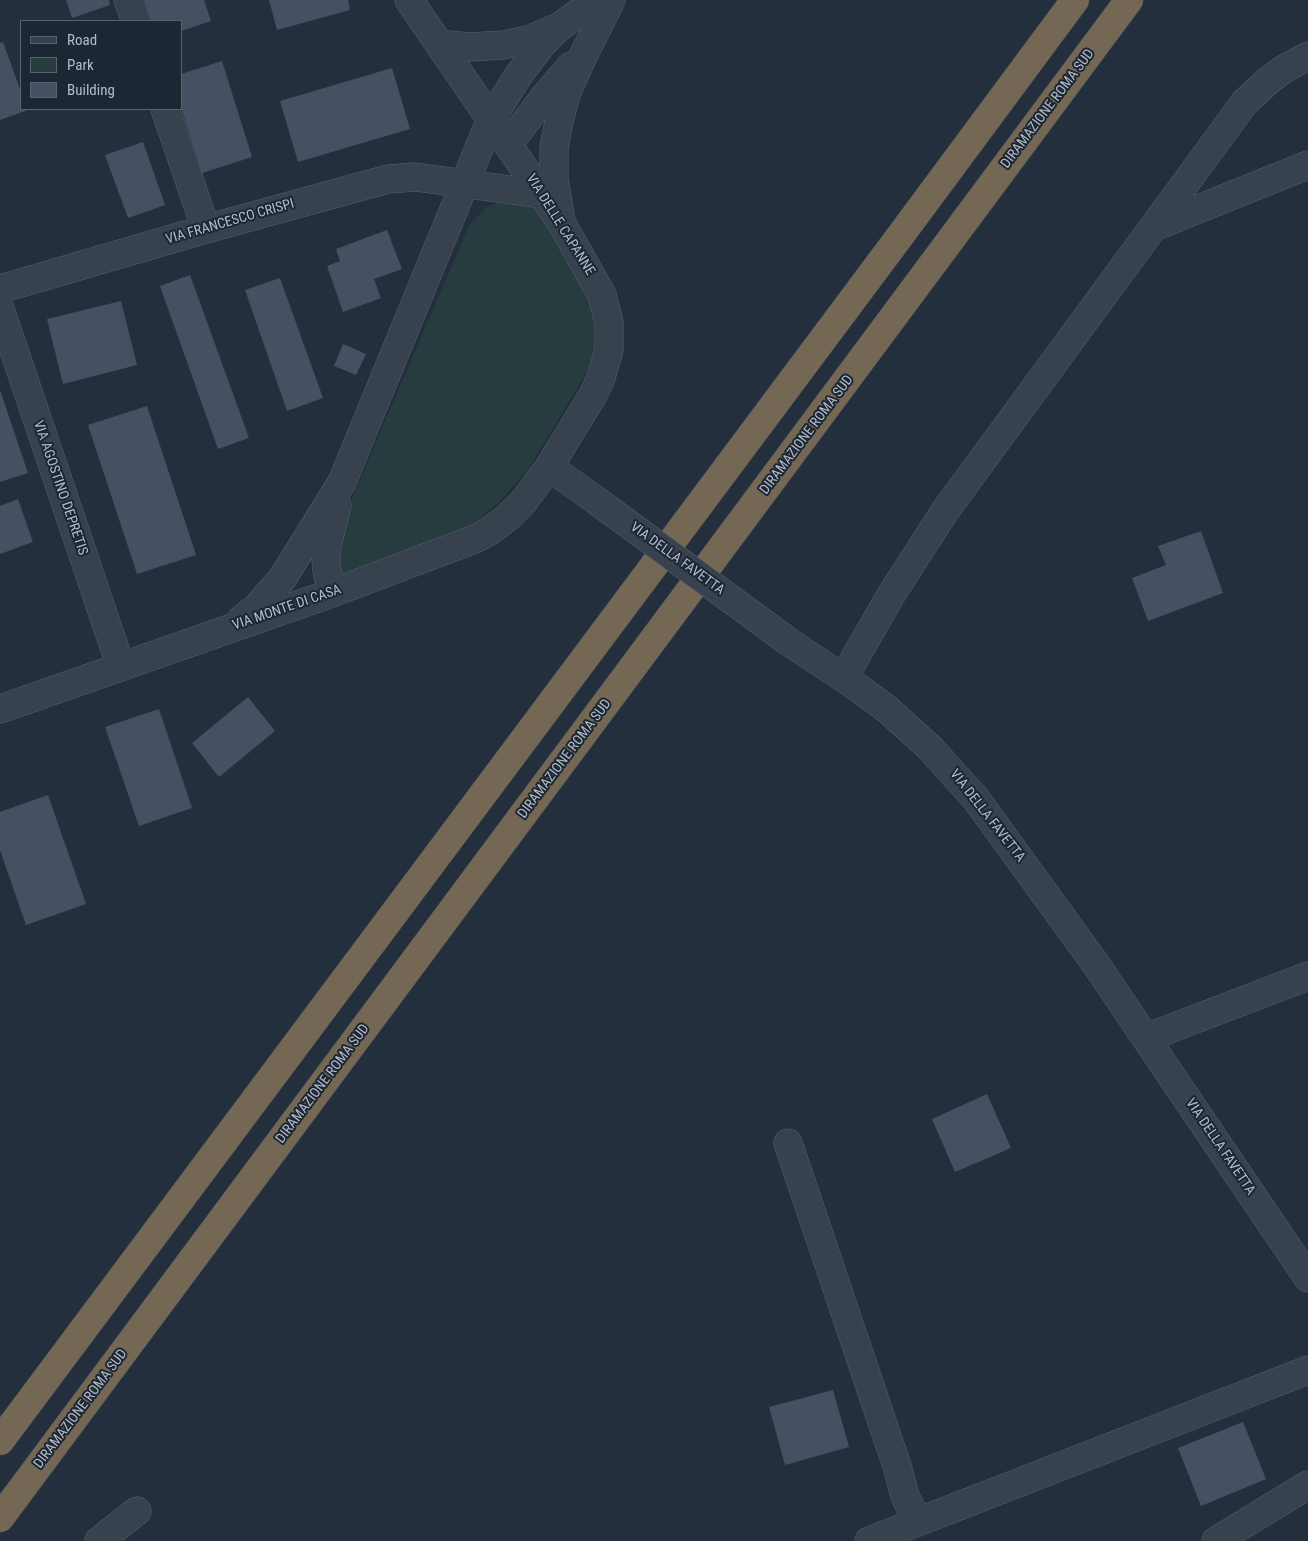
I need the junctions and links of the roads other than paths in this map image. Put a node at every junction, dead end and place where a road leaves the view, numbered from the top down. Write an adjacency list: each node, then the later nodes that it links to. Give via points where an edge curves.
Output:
1 (128, 0): 7 (street)
2 (409, 0): 9 (street, VIA DELLE CAPANNE)
3 (596, 0): 8 (street)
4 (611, 0): 10 (street)
5 (1074, 0): 35 (highway)
6 (1129, 0): 38 (highway, DIRAMAZIONE ROMA SUD)
7 (136, 20)
8 (558, 28): 9 (street, via 528,40 503,45); 13 (street, via 527,63)
9 (439, 44): 13 (street, VIA DELLE CAPANNE)
10 (583, 56): 14 (street, via 562,76); 18 (street, via 566,94 556,134 554,178)
11 (1308, 56): 19 (street, via 1269,80 1244,103)
12 (165, 110): 20 (street)
13 (491, 119): 14 (street, VIA DELLE CAPANNE); 16 (street)
14 (508, 144): 17 (street, VIA DELLE CAPANNE)
15 (1308, 165): 19 (street)
16 (464, 183): 17 (street, VIA FRANCESCO CRISPI); 20 (street, VIA FRANCESCO CRISPI, via 415,177 388,179); 24 (street)
17 (541, 194): 18 (street, VIA DELLE CAPANNE)
18 (561, 222): 23 (street, VIA DELLE CAPANNE, via 602,296 608,313 610,341 602,378)
19 (1156, 226): 28 (street, via 946,511 901,579)
20 (206, 229): 21 (street, VIA FRANCESCO CRISPI)
21 (0, 289)
22 (0, 309): 27 (street, VIA AGOSTINO DEPRETIS)
23 (548, 467): 25 (street, VIA MONTE DI CASA, via 524,501 488,532 462,545); 28 (street, VIA DELLA FAVETTA, bridge, via 789,642)
24 (342, 482): 25 (street, via 327,546 327,571); 26 (street, via 274,588 250,614)
25 (332, 593): 26 (street, VIA MONTE DI CASA)
26 (224, 630): 27 (street, VIA MONTE DI CASA)
27 (121, 667): 29 (street, VIA MONTE DI CASA)
28 (844, 678): 31 (street, VIA DELLA FAVETTA, via 902,722 976,799)
29 (0, 709)
30 (1308, 976): 31 (street)
31 (1146, 1038): 33 (street, VIA DELLA FAVETTA)
32 (788, 1143): 39 (street, via 905,1496 912,1511)
33 (1308, 1278)
34 (1308, 1370): 39 (street)
35 (0, 1441)
36 (1308, 1485): 42 (street)
37 (137, 1512): 40 (street)
38 (0, 1518)
39 (924, 1519): 41 (street)
40 (99, 1541)
41 (869, 1541)
42 (1216, 1541)

